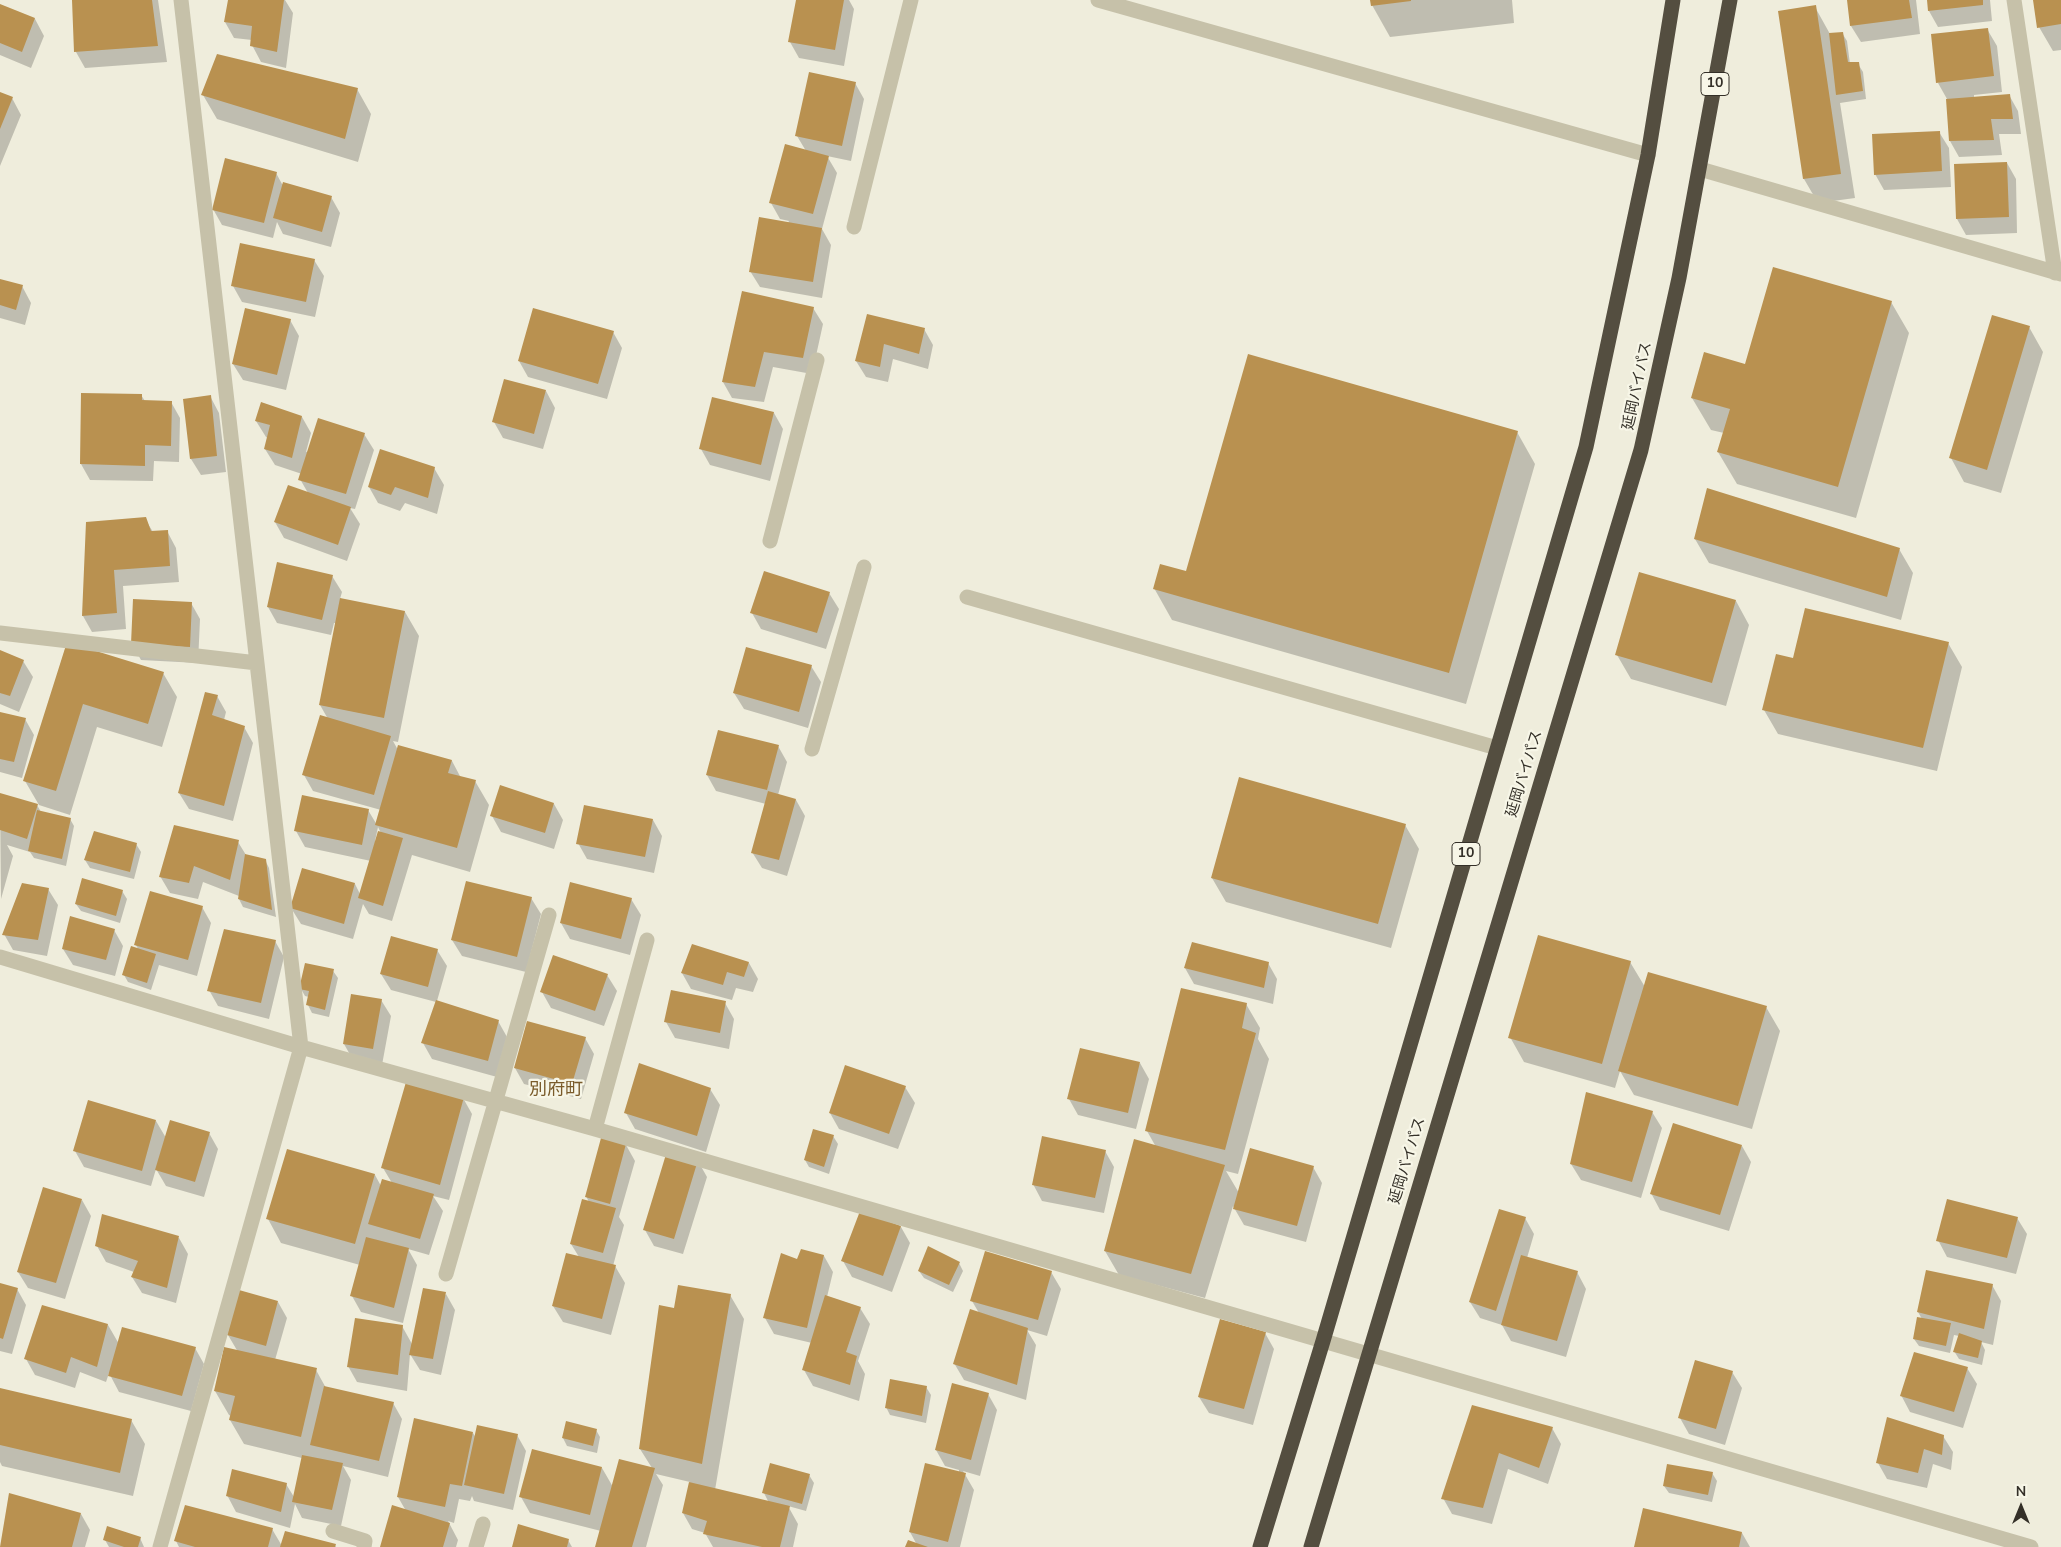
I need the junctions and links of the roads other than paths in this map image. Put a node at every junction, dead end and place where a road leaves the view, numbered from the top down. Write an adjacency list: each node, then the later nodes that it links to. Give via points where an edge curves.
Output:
1 (181, 0): 16 (street)
2 (911, 0): 9 (street)
3 (1098, 0): 7 (street)
4 (1673, 0): 7 (highway, 延岡バイパス / 10)
5 (1730, 0): 8 (highway, 延岡バイパス / 10)
6 (2014, 0): 10 (street)
7 (1648, 155): 17 (highway, 延岡バイパス / 10, via 1586,447)
8 (1700, 168): 10 (street); 27 (highway, 延岡バイパス / 10, via 1642,450)
9 (854, 227)
10 (2058, 274)
11 (817, 360): 12 (street)
12 (770, 541)
13 (864, 568): 18 (street)
14 (967, 597): 17 (street)
15 (0, 632): 16 (street)
16 (258, 663): 22 (street)
17 (1497, 748): 26 (highway, 延岡バイパス / 10)
18 (812, 749)
19 (549, 915): 23 (street)
20 (647, 940): 24 (street)
21 (0, 957): 22 (street)
22 (301, 1047): 23 (street); 30 (street)
23 (496, 1101): 24 (street); 25 (street)
24 (595, 1128): 26 (street)
25 (446, 1274)
26 (1323, 1341): 27 (street); 33 (highway, 延岡バイパス / 10)
27 (1368, 1354): 34 (highway, 延岡バイパス / 10); 35 (street)
28 (482, 1524): 32 (street)
29 (333, 1531): 31 (street, via 365,1541)
30 (160, 1547)
31 (364, 1547)
32 (476, 1547)
33 (1260, 1547)
34 (1311, 1547)
35 (2031, 1547)

